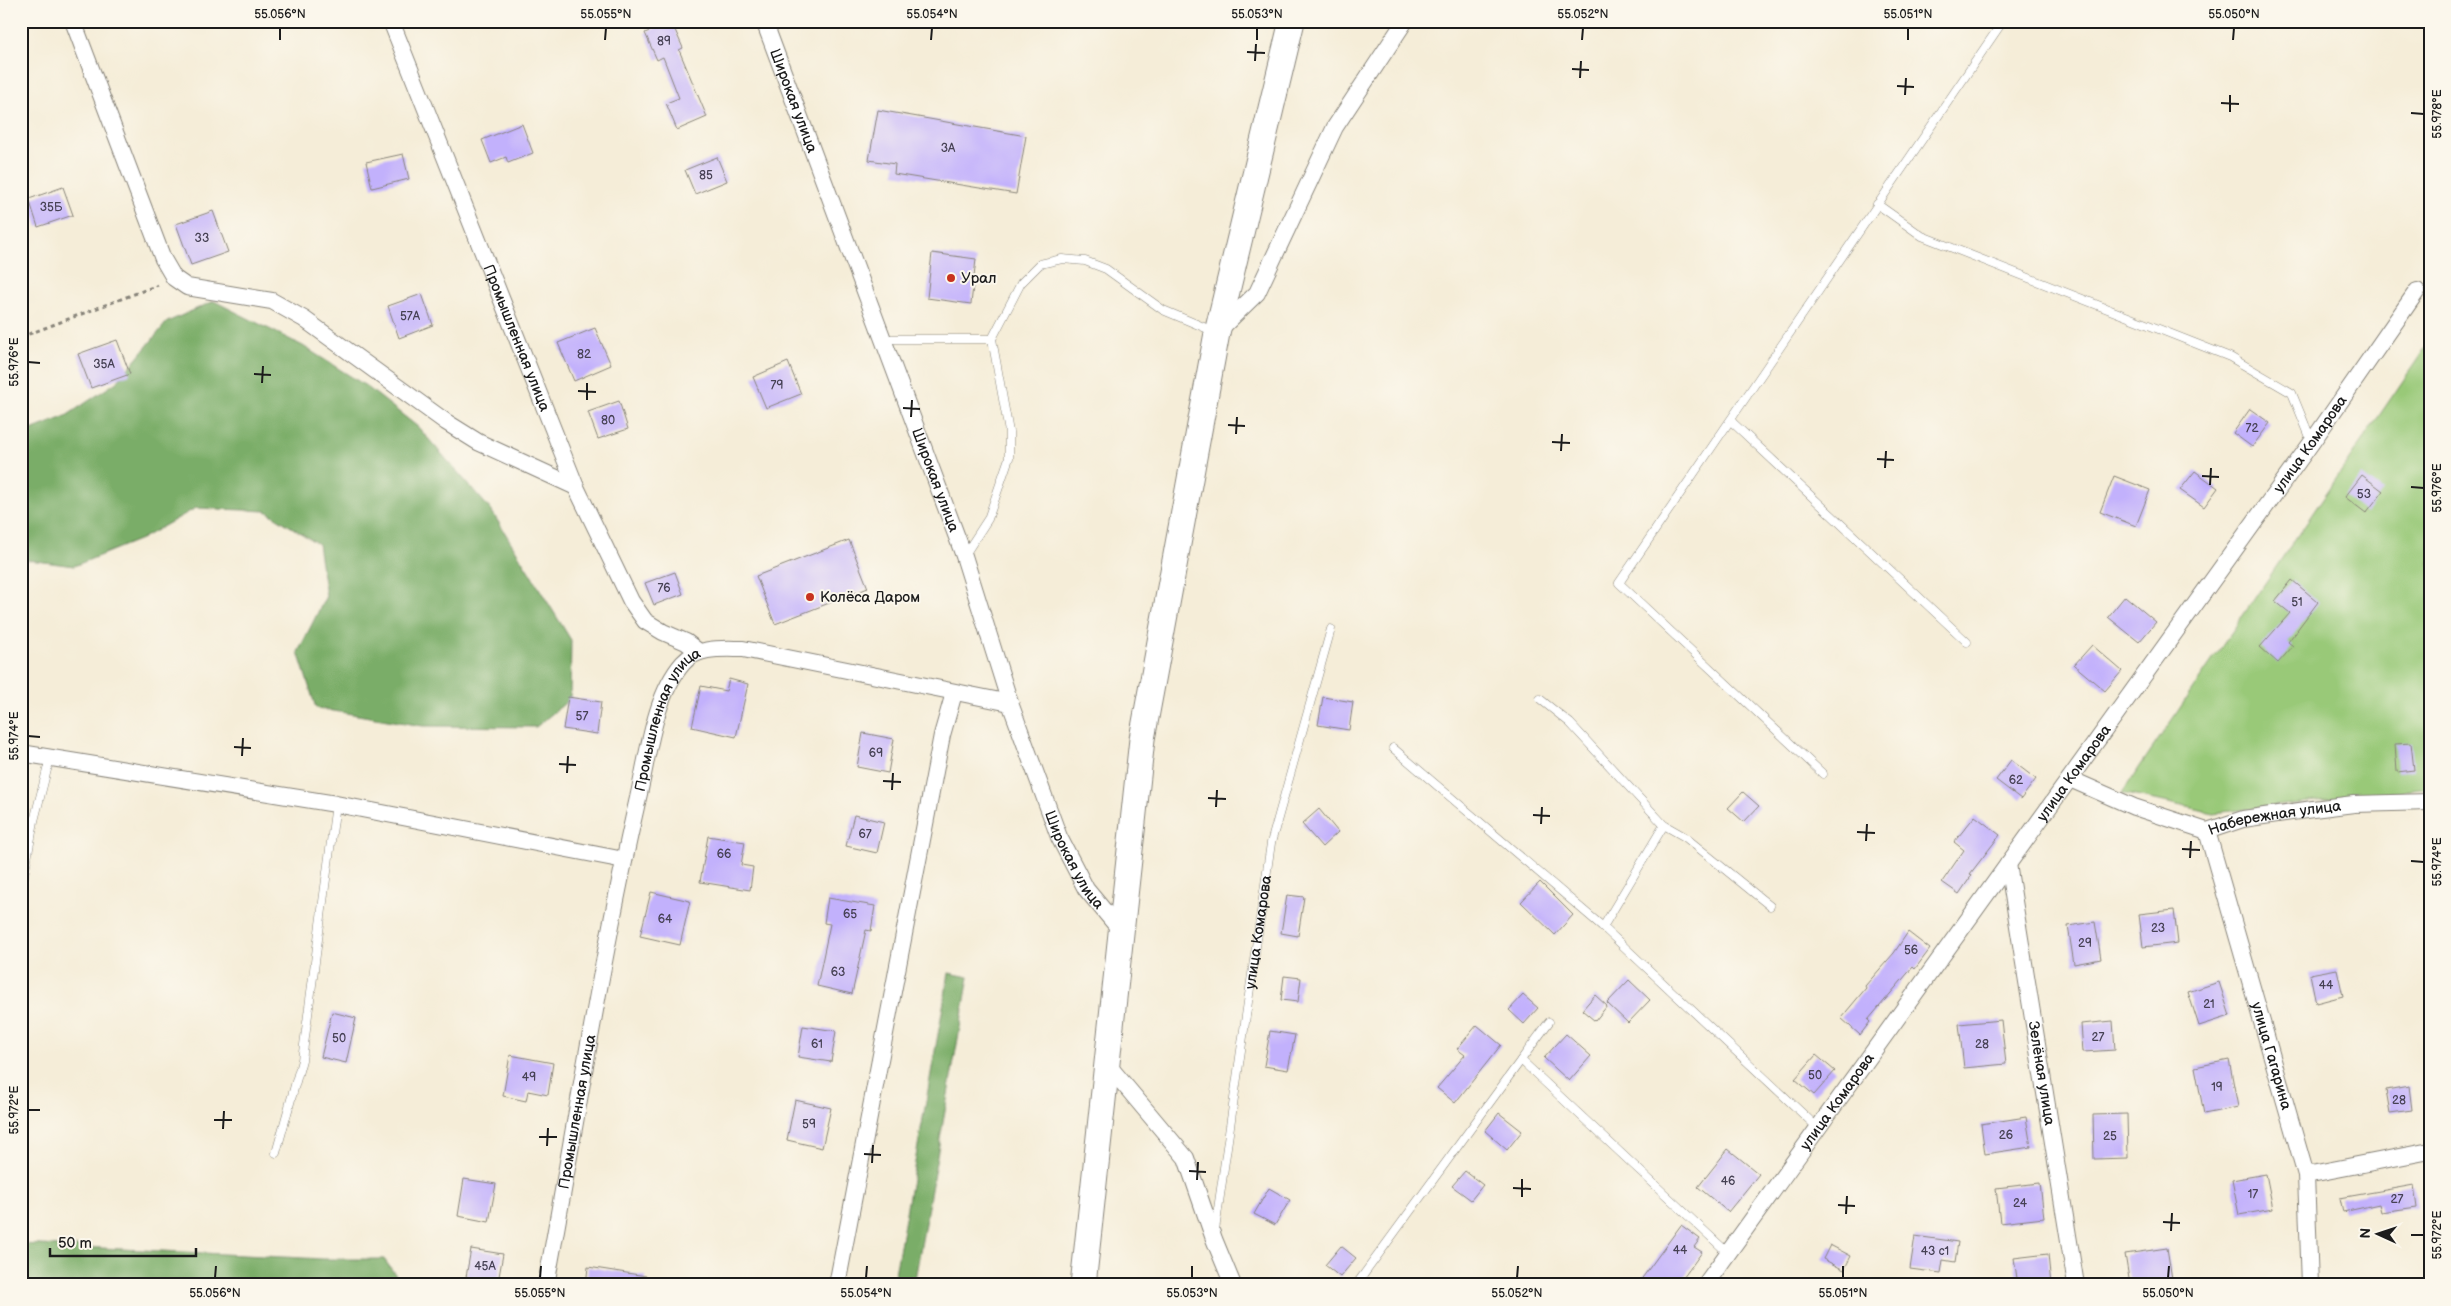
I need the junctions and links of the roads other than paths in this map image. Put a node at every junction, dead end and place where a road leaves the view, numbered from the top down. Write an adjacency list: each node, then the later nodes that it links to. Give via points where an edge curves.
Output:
1 (74, 21): 14 (street, via 163,258 174,278 187,288 272,302 304,319 478,442)
2 (391, 21): 14 (street, Промышленная улица)
3 (764, 21): 10 (street, Широкая улица)
4 (1292, 21): 9 (main road)
5 (1405, 21): 9 (street, via 1335,127 1257,293)
6 (2001, 24): 7 (lane)
7 (1877, 204): 12 (lane); 13 (lane, via 1922,236 2230,357 2292,392)
8 (2417, 291): 13 (street, улица Комарова)
9 (1217, 333): 11 (lane, via 1163,310 1106,270 1085,262 1062,259 1040,264 1021,283); 36 (main road, via 1142,739)
10 (883, 338): 11 (lane); 15 (street, Широкая улица)
11 (992, 339): 15 (lane, via 1009,432 1009,458 988,519)
12 (1731, 421): 17 (lane); 25 (lane, via 1619,583)
13 (2312, 442): 26 (street, улица Комарова)
14 (576, 487): 18 (street, Промышленная улица, via 631,601 645,621)
15 (964, 556): 21 (street, Широкая улица)
16 (1331, 629): 44 (lane, улица Комарова, via 1272,843)
17 (1967, 642)
18 (699, 652): 19 (street, via 743,649); 31 (street, Промышленная улица, via 684,662 670,681 660,706)
19 (954, 693): 21 (street); 47 (street, via 942,736)
20 (1540, 698): 29 (lane, via 1570,723)
21 (1010, 703): 36 (street, Широкая улица, via 1060,838 1086,889)
22 (1393, 748): 35 (lane)
23 (21, 753): 24 (street)
24 (50, 758): 28 (street); 33 (lane)
25 (1823, 774)
26 (2070, 779): 30 (street, Набережная улица, via 2134,807); 32 (street, улица Комарова)
27 (2430, 802): 30 (street, Набережная улица, via 2338,806 2243,819)
28 (336, 804): 31 (street); 42 (lane, via 302,1060)
29 (1664, 825): 34 (lane, via 1685,837); 35 (lane)
30 (2207, 831): 43 (street, улица Гагарина)
31 (624, 860): 46 (street, Промышленная улица)
32 (2008, 864): 40 (street, улица Комарова); 52 (street, Зелёная улица)
33 (21, 892)
34 (1770, 906)
35 (1603, 927): 40 (lane)
36 (1121, 931): 39 (main road)
37 (1549, 1022): 38 (lane)
38 (1520, 1060): 45 (lane); 50 (lane)
39 (1107, 1064): 44 (street, via 1186,1158); 48 (main road)
40 (1818, 1128): 45 (street, улица Комарова)
41 (2430, 1151): 43 (street)
42 (276, 1153)
43 (2306, 1175): 53 (street, улица Гагарина)
44 (1214, 1239): 49 (street)
45 (1728, 1253): 51 (street, улица Комарова)
46 (546, 1285)
47 (836, 1285)
48 (1083, 1285)
49 (1233, 1285)
50 (1356, 1285)
51 (1705, 1285)
52 (2076, 1285)
53 (2310, 1285)

